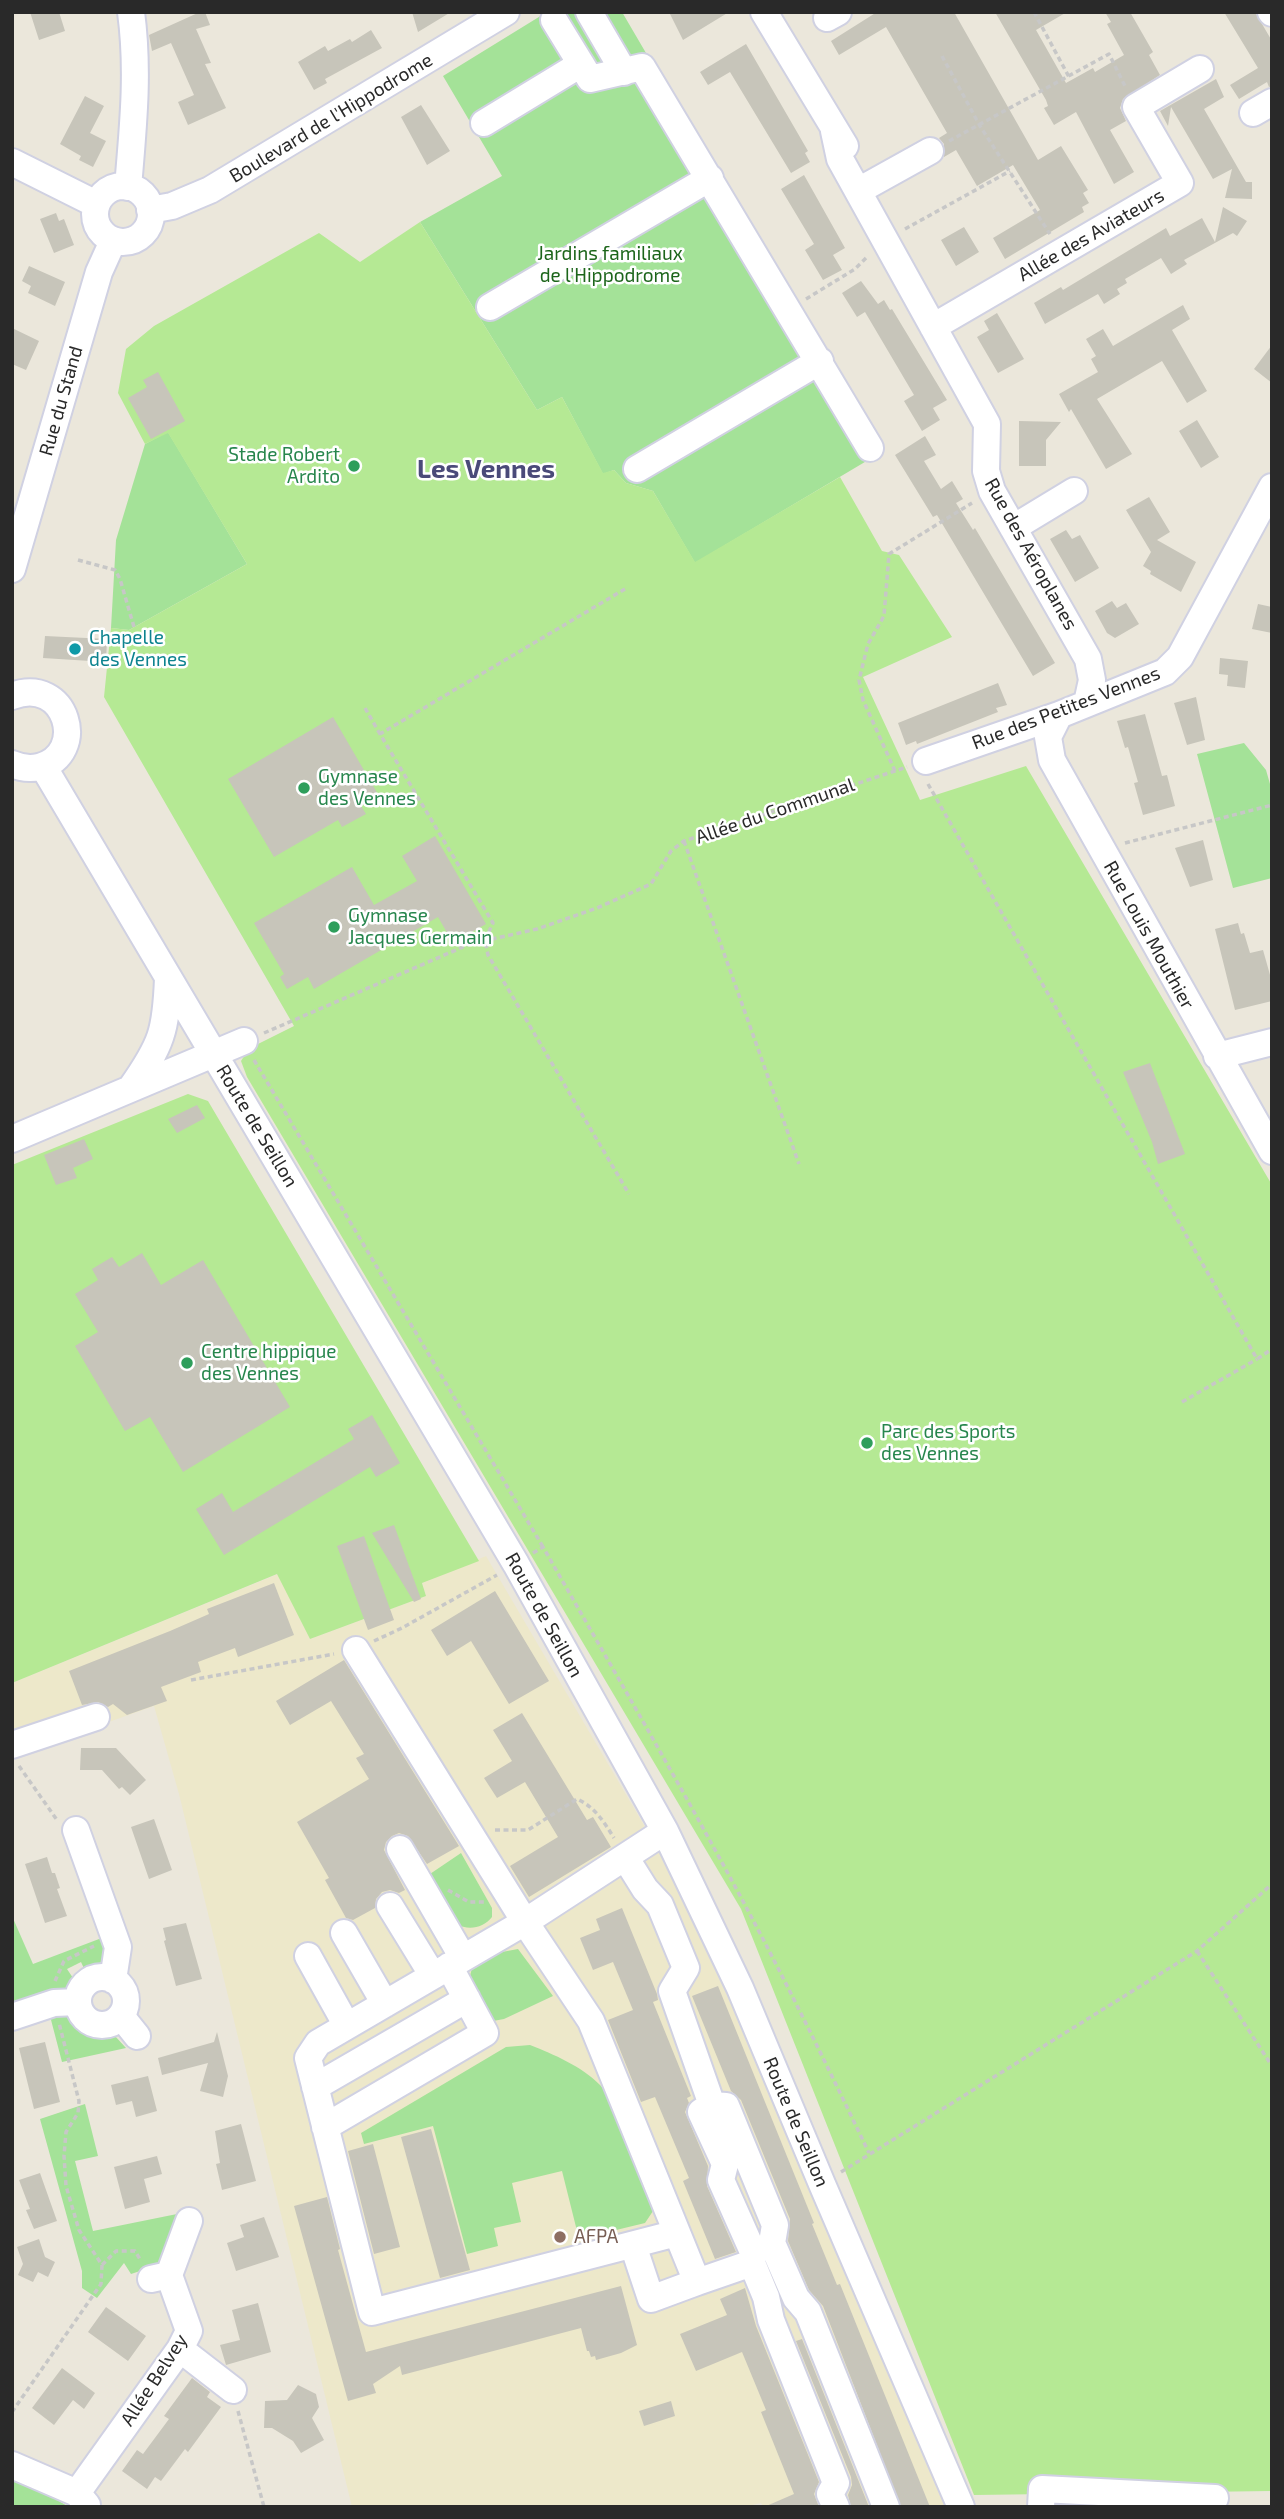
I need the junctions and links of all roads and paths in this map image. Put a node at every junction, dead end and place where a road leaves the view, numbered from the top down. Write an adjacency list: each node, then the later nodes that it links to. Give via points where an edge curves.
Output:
1 (131, 12): 19 (street, via 136,57)
2 (506, 12): 6 (street, Boulevard de l'Hippodrome)
3 (589, 12): 11 (street)
4 (764, 12): 20 (street, Rue des Aéroplanes, via 835,131 840,159)
5 (1034, 12): 12 (path)
6 (477, 20): 22 (street, Boulevard de l'Hippodrome, via 210,190)
7 (554, 20): 9 (street)
8 (942, 56): 15 (path)
9 (581, 64): 11 (street, via 590,79); 14 (street)
10 (1200, 69): 13 (street)
11 (624, 72): 18 (street, via 642,67)
12 (1069, 76): 13 (path, via 1109,54); 15 (path)
13 (1136, 107): 24 (street, Allée des Aviateurs, via 1180,183)
14 (484, 123)
15 (980, 126): 16 (path); 24 (path)
16 (936, 148): 20 (street)
17 (12, 162): 21 (street)
18 (710, 178): 25 (street); 27 (street)
19 (128, 187): 21 (street, via 109,190); 22 (street, via 143,195)
20 (864, 188): 26 (street, Rue des Aéroplanes)
21 (96, 204): 23 (street, via 99,230)
22 (150, 210): 23 (street, via 140,236)
23 (113, 241): 35 (street, Rue du Stand, via 99,272)
24 (1061, 251): 26 (street, Allée des Aviateurs)
25 (490, 307)
26 (940, 323): 31 (street, Rue des Aéroplanes, via 956,367 987,424 986,471)
27 (820, 361): 28 (street); 29 (street)
28 (870, 448)
29 (637, 469)
30 (1272, 487): 39 (street, Rue des Petites Vennes, via 1181,657 1164,672)
31 (992, 491): 33 (street, Rue des Aéroplanes); 46 (path, via 889,554 884,615 868,645 859,680 863,700)
32 (1074, 491): 33 (street)
33 (1013, 528): 39 (street, Rue des Aéroplanes, via 1088,659 1092,680)
34 (78, 560): 37 (path, via 115,570)
35 (13, 564)
36 (625, 589): 42 (path)
37 (134, 627)
38 (12, 696): 45 (street, via 34,692 46,696 63,713 67,737 54,759)
39 (1087, 703): 41 (street, Rue des Petites Vennes)
40 (365, 708): 42 (path)
41 (1059, 715): 43 (street, Rue des Petites Vennes); 49 (street, Rue Louis Mouthier, via 1048,737 1052,760)
42 (380, 734): 50 (path, via 493,923)
43 (921, 762): 46 (path, Allée du Communal); 62 (path)
44 (12, 764): 45 (street)
45 (43, 766): 51 (street, Route de Seillon)
46 (895, 771): 48 (path, Allée du Communal)
47 (1272, 805): 49 (path)
48 (684, 841): 50 (path, Allée du Communal, via 671,851 651,884 537,929); 59 (path)
49 (1101, 849): 55 (street, Rue Louis Mouthier)
50 (485, 940): 52 (path, Allée du Communal); 60 (path, via 488,955)
51 (168, 978): 54 (street, Route de Seillon); 56 (street, via 166,1025 153,1057)
52 (244, 1041): 54 (street); 64 (path)
53 (1272, 1042): 55 (street)
54 (214, 1054): 56 (street); 65 (street, Route de Seillon)
55 (1217, 1056): 58 (street, Rue Louis Mouthier)
56 (130, 1089): 57 (street)
57 (12, 1139)
58 (1272, 1151)
59 (799, 1164)
60 (629, 1194)
61 (1272, 1349): 62 (path)
62 (1257, 1359): 63 (path)
63 (1182, 1402)
64 (543, 1547): 65 (path); 94 (path, via 732,1881)
65 (516, 1564): 71 (street, Route de Seillon)
66 (356, 1650): 72 (street)
67 (96, 1717): 68 (street)
68 (12, 1745)
69 (12, 1756): 70 (path, via 61,1827)
70 (76, 1830): 80 (street)
71 (665, 1831): 74 (street); 95 (street, Route de Seillon, via 740,1988)
72 (475, 1841): 74 (path, via 492,1830 528,1830 577,1799 602,1820); 78 (street)
73 (400, 1849): 75 (street)
74 (625, 1857): 78 (street); 92 (street, via 660,1905 686,1968 672,1991)
75 (419, 1883): 78 (path, via 452,1891 469,1902); 83 (street)
76 (1272, 1884): 81 (path)
77 (390, 1906): 83 (street)
78 (519, 1911): 83 (street); 97 (street, via 591,2021)
79 (344, 1933): 87 (street)
80 (115, 1937): 84 (street); 86 (path, via 64,1961 55,1980)
81 (1197, 1951): 90 (path); 94 (path)
82 (308, 1956): 89 (street)
83 (448, 1967): 85 (street); 87 (street)
84 (113, 1980): 86 (street, via 89,1981); 86 (street, via 126,1998 129,2026 91,2023)
85 (467, 1999): 91 (street); 93 (street, via 485,2033)
86 (66, 2003): 88 (street); 100 (path, via 79,2101 78,2113 66,2132 66,2186 79,2230)
87 (385, 2004): 89 (street)
88 (12, 2017)
89 (347, 2026): 91 (street, via 318,2043 308,2058)
90 (1272, 2066)
91 (315, 2087): 93 (street)
92 (712, 2105): 99 (street, via 701,2112 725,2164 721,2180 753,2252); 111 (street, via 726,2106 775,2225 772,2243 796,2298 808,2312)
93 (325, 2127): 98 (street, via 372,2312)
94 (870, 2153): 95 (path)
95 (822, 2184): 112 (street, Route de Seillon)
96 (189, 2221): 101 (street)
97 (677, 2233): 98 (street); 102 (street)
98 (633, 2245): 102 (street, via 651,2299)
99 (752, 2263): 102 (street); 110 (street, via 836,2483 830,2494)
100 (102, 2265): 101 (path, via 116,2251 135,2251); 105 (path, via 101,2284)
101 (160, 2277): 103 (street, Allée Belvey, via 189,2331)
102 (697, 2282)
103 (180, 2348): 104 (street); 108 (street, Allée Belvey)
104 (233, 2390): 109 (path)
105 (12, 2412)
106 (12, 2465): 108 (street)
107 (1215, 2498): 113 (street, via 1042,2489)
108 (82, 2500)
109 (264, 2507)
110 (836, 2507)
111 (886, 2507)
112 (961, 2507)
113 (1041, 2507)

